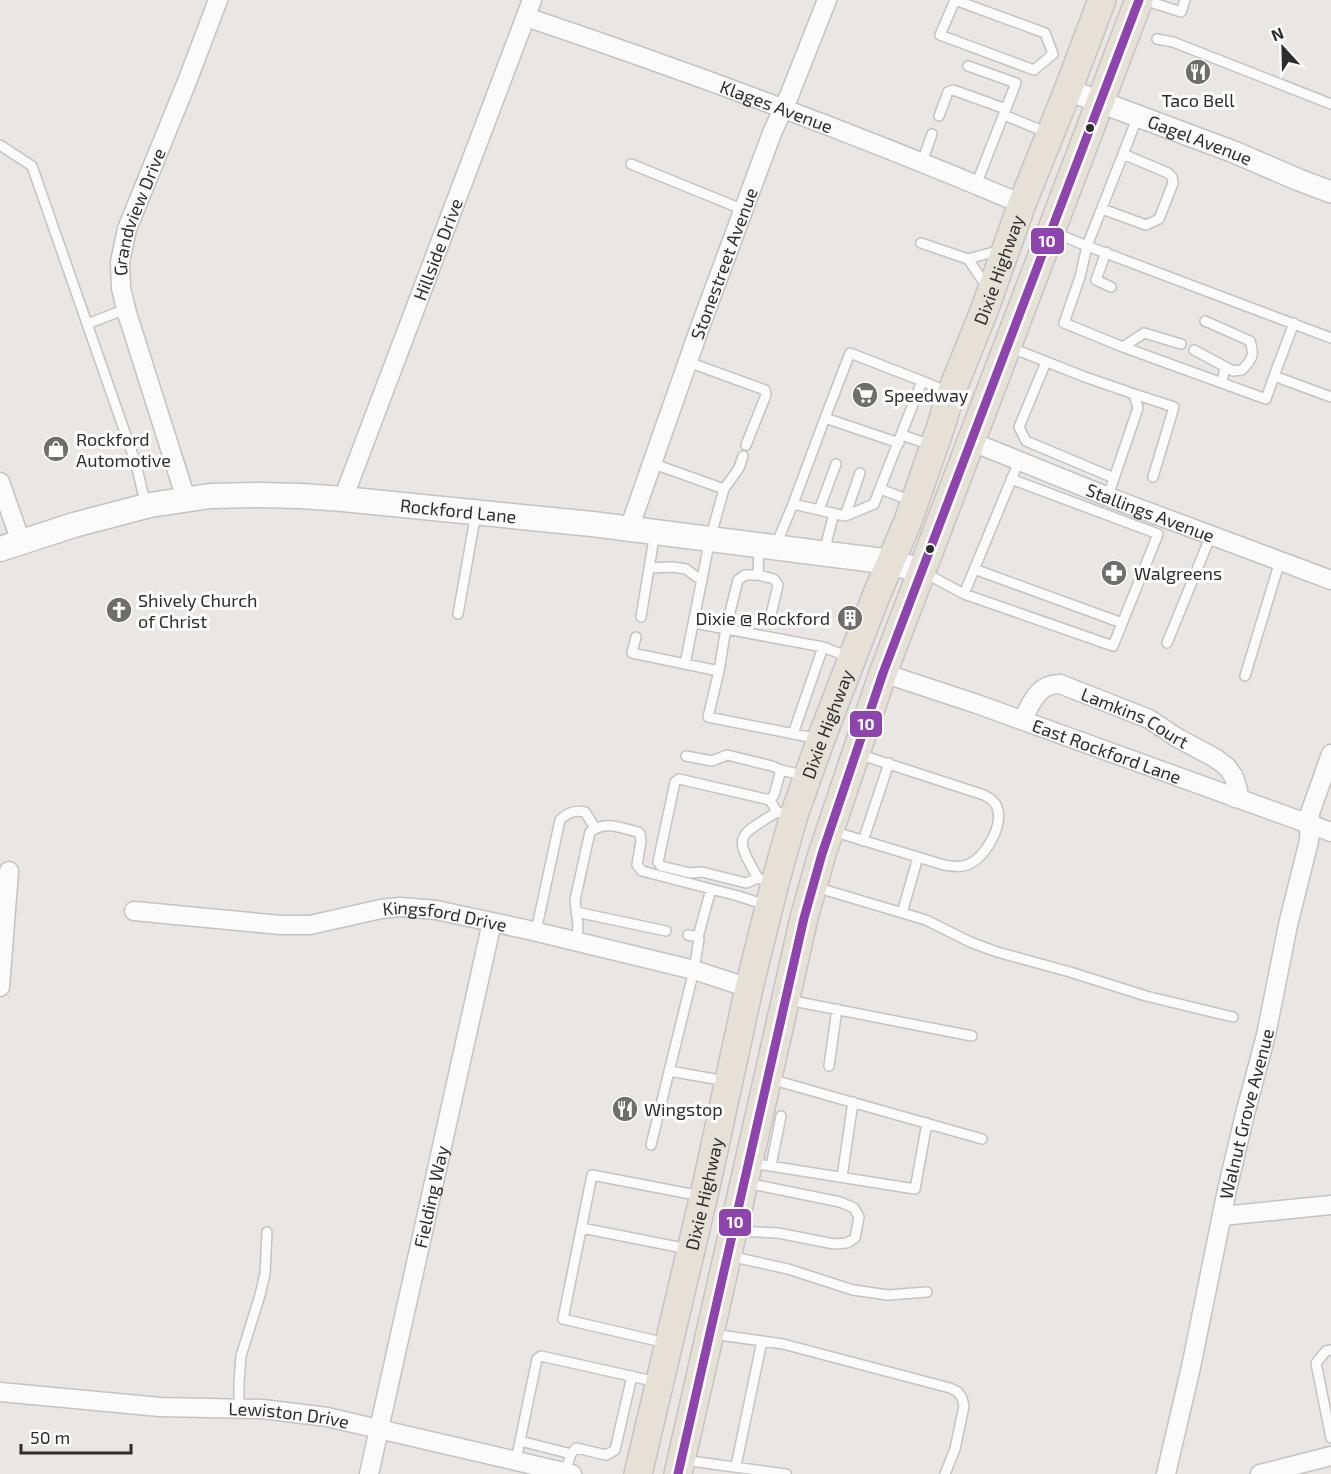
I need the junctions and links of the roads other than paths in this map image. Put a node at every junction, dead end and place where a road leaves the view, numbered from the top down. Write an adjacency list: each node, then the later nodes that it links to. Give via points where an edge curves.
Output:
1 (218, 0): 37 (street, Grandview Drive, via 127,229 120,262)
2 (827, 0): 14 (street, Stonestreet Avenue)
3 (955, 0): 9 (lane, via 1045,33); 9 (lane, via 940,35 1034,70)
4 (1101, 0): 9 (main road, Dixie Highway)
5 (1142, 0): 6 (lane, via 1181,12); 12 (main road, Dixie Highway)
6 (1185, 0)
7 (529, 8): 14 (street, Klages Avenue, via 618,48); 73 (street, Hillside Drive)
8 (1156, 39): 13 (lane, via 1173,42)
9 (1065, 59): 11 (main road, Dixie Highway)
10 (968, 66): 15 (lane, via 1016,83)
11 (1068, 90): 12 (street, Gagel Avenue); 19 (main road, Dixie Highway)
12 (1101, 101): 17 (street, Gagel Avenue); 29 (main road, Dixie Highway)
13 (1331, 104)
14 (783, 109): 22 (street, Klages Avenue); 28 (street, Stonestreet Avenue)
15 (1005, 112): 16 (lane, via 953,90 948,92); 19 (lane); 24 (lane)
16 (939, 116)
17 (1138, 116): 21 (lane); 25 (street, Gagel Avenue)
18 (932, 134): 22 (lane)
19 (1050, 134): 26 (main road, Dixie Highway)
20 (0, 145): 39 (lane, via 33,166)
21 (1124, 154): 27 (lane); 27 (lane, via 1172,177 1159,219 1146,225)
22 (922, 162): 24 (street, Klages Avenue)
23 (631, 164): 28 (lane)
24 (976, 185): 26 (street, Klages Avenue)
25 (1331, 192)
26 (1022, 204): 32 (main road, Dixie Highway)
27 (1102, 209): 31 (lane)
28 (744, 210): 46 (street, Stonestreet Avenue)
29 (1051, 231): 31 (lane); 43 (main road, Dixie Highway)
30 (921, 243): 34 (lane)
31 (1087, 246): 33 (lane); 44 (lane, via 1064,323)
32 (1005, 249): 34 (lane); 36 (main road, Dixie Highway)
33 (1106, 252): 35 (lane, via 1096,280); 40 (lane)
34 (968, 259): 36 (lane)
35 (1111, 287)
36 (990, 291): 52 (main road, Dixie Highway)
37 (126, 309): 39 (lane); 72 (street, Grandview Drive)
38 (1206, 321): 48 (lane, via 1250,342 1251,359 1242,370)
39 (87, 324): 76 (lane, via 136,464)
40 (1294, 324): 41 (lane); 49 (lane)
41 (1331, 338)
42 (1181, 344): 44 (lane, via 1144,333)
43 (1007, 346): 47 (lane); 57 (main road, Dixie Highway)
44 (1123, 347): 51 (lane)
45 (1194, 350): 48 (lane)
46 (688, 362): 58 (lane, via 765,390); 62 (street, Stonestreet Avenue)
47 (1046, 362): 53 (lane); 65 (lane, via 1019,427 1026,441)
48 (1225, 367): 51 (lane)
49 (1275, 376): 51 (lane, via 1266,399); 54 (lane)
50 (922, 381): 52 (lane); 55 (lane, via 850,352); 56 (lane)
51 (1222, 383)
52 (951, 393): 59 (main road, Dixie Highway)
53 (1134, 394): 65 (lane, via 1138,408); 66 (lane, via 1174,407)
54 (1331, 398)
55 (825, 418): 56 (lane, via 872,438); 75 (lane)
56 (900, 439): 59 (lane); 70 (lane)
57 (970, 441): 61 (street, Stallings Avenue); 92 (main road, Dixie Highway)
58 (746, 445)
59 (934, 446): 74 (main road, Dixie Highway)
60 (743, 456): 69 (lane)
61 (1019, 461): 67 (lane); 71 (street, Stallings Avenue)
62 (651, 463): 69 (lane); 81 (street, Stonestreet Avenue)
63 (836, 464): 77 (lane)
64 (860, 473): 80 (lane)
65 (1114, 477): 71 (lane)
66 (1153, 477)
67 (1011, 478): 91 (lane); 101 (lane, via 1158,534)
68 (0, 482): 85 (street)
69 (724, 489): 84 (lane)
70 (880, 489): 74 (lane); 80 (lane, via 874,504)
71 (1108, 496): 83 (street, Stallings Avenue)
72 (186, 499): 73 (main road, Rockford Lane, via 259,495); 76 (main road, Rockford Lane)
73 (344, 499): 78 (main road, Rockford Lane)
74 (915, 502): 89 (main road, Dixie Highway)
75 (793, 504): 77 (lane); 86 (lane)
76 (146, 506): 85 (main road, Rockford Lane)
77 (819, 510): 79 (lane)
78 (476, 513): 81 (main road, Rockford Lane); 97 (lane)
79 (834, 513): 80 (lane); 87 (lane)
80 (845, 516)
81 (629, 529): 82 (main road, Rockford Lane)
82 (655, 532): 84 (main road, Rockford Lane); 90 (lane)
83 (1211, 535): 88 (street, Stallings Avenue); 104 (lane)
84 (710, 539): 86 (main road, Rockford Lane); 95 (lane)
85 (10, 546)
86 (767, 546): 87 (main road, Rockford Lane); 93 (lane)
87 (824, 552): 89 (main road, Rockford Lane)
88 (1280, 561): 94 (street, Stallings Avenue); 110 (lane)
89 (891, 562): 92 (main road, Rockford Lane); 106 (main road, Dixie Highway)
90 (649, 568): 95 (lane, via 686,569); 98 (lane)
91 (975, 569): 96 (lane); 101 (lane)
92 (921, 571): 96 (lane); 109 (main road, Dixie Highway)
93 (758, 575): 99 (lane, via 774,579 778,585); 102 (lane, via 745,575 738,580)
94 (1331, 580)
95 (702, 581): 100 (lane)
96 (964, 594): 101 (lane, via 1113,646)
97 (458, 614)
98 (641, 617)
99 (770, 619)
100 (694, 623): 102 (lane); 107 (lane)
101 (1122, 623)
102 (726, 628): 105 (lane); 108 (lane)
103 (636, 637): 107 (lane, via 632,653)
104 (1167, 643)
105 (823, 647): 106 (lane); 112 (lane)
106 (852, 658): 113 (main road, Dixie Highway)
107 (685, 664): 108 (lane)
108 (719, 671): 112 (lane, via 708,717)
109 (883, 673): 111 (street, East Rockford Lane); 114 (main road, Dixie Highway)
110 (1245, 675)
111 (1022, 720): 120 (street, East Rockford Lane); 120 (street, Lamkins Court, via 1043,688 1060,684 1149,719 1215,758 1234,777 1238,790)
112 (793, 734): 113 (lane)
113 (821, 739): 119 (main road, Dixie Highway)
114 (856, 753): 117 (lane); 125 (main road, Dixie Highway)
115 (1331, 754): 123 (street, Walnut Grove Avenue, via 1310,813)
116 (686, 756): 118 (lane, via 712,761 727,755)
117 (889, 763): 127 (lane); 128 (lane, via 984,795 998,808 999,817 987,850 968,865 944,865)
118 (781, 770): 119 (lane); 121 (lane)
119 (807, 777): 122 (main road, Dixie Highway)
120 (1235, 798): 123 (street, East Rockford Lane)
121 (770, 800): 122 (lane); 132 (lane, via 679,779 658,862 661,866)
122 (786, 814): 132 (main road, Dixie Highway); 132 (lane, via 754,827 741,840 746,858)
123 (1310, 825): 126 (street, East Rockford Lane); 163 (street, Walnut Grove Avenue, via 1266,1035)
124 (595, 828): 131 (lane, via 607,825 638,832 641,841 637,865 642,871); 134 (lane, via 590,832 575,900); 138 (lane, via 585,812 566,814 561,820)
125 (830, 830): 127 (lane); 130 (main road, Dixie Highway)
126 (1331, 832)
127 (863, 841): 128 (lane)
128 (918, 857): 135 (lane)
129 (9, 871): 143 (street)
130 (812, 887): 135 (lane); 145 (main road, Dixie Highway)
131 (711, 889): 132 (lane); 140 (lane)
132 (768, 889): 144 (main road, Dixie Highway)
133 (134, 912): 136 (street, Kingsford Drive, via 281,926 310,925 381,909 410,907)
134 (576, 912): 137 (lane); 141 (lane)
135 (902, 913): 147 (lane, via 997,952)
136 (492, 922): 138 (street, Kingsford Drive); 177 (street, Fielding Way)
137 (666, 931)
138 (536, 932): 141 (street, Kingsford Drive)
139 (688, 935): 140 (lane)
140 (698, 937): 142 (lane)
141 (577, 942): 142 (street, Kingsford Drive)
142 (694, 970): 144 (street, Kingsford Drive); 151 (lane)
143 (0, 987)
144 (749, 988): 149 (main road, via 767,1000 763,1020); 153 (main road, Dixie Highway)
145 (785, 999): 146 (lane); 149 (main road, Dixie Highway)
146 (837, 1010): 148 (lane); 150 (lane)
147 (1233, 1017)
148 (972, 1036)
149 (777, 1038): 152 (main road, Dixie Highway)
150 (829, 1066)
151 (669, 1071): 153 (lane); 158 (lane)
152 (768, 1078): 154 (lane); 159 (main road, Dixie Highway)
153 (729, 1082): 161 (main road, Dixie Highway)
154 (853, 1102): 156 (lane); 160 (lane)
155 (782, 1116): 159 (lane)
156 (927, 1123): 157 (lane); 160 (lane, via 915,1189)
157 (982, 1139)
158 (651, 1145)
159 (754, 1171): 160 (lane); 166 (main road, Dixie Highway); 166 (lane, via 854,1208 859,1217 855,1238 834,1244 778,1233)
160 (842, 1178)
161 (703, 1197): 164 (lane, via 592,1175); 167 (main road, Dixie Highway)
162 (1331, 1205): 163 (street)
163 (1222, 1216): 190 (street, Walnut Grove Avenue)
164 (582, 1228): 167 (lane); 171 (lane, via 563,1319)
165 (267, 1232): 176 (lane, via 265,1274 241,1356)
166 (730, 1243): 168 (lane, via 788,1269 852,1290 888,1295); 169 (main road, Dixie Highway)
167 (691, 1250): 171 (main road, Dixie Highway)
168 (927, 1292)
169 (710, 1333): 170 (lane); 183 (main road, Dixie Highway)
170 (762, 1341): 184 (lane); 189 (lane, via 958,1392 964,1406)
171 (669, 1343): 174 (main road, Dixie Highway)
172 (1331, 1350): 178 (lane, via 1316,1363)
173 (632, 1376): 174 (lane); 179 (lane, via 541,1356 537,1359); 180 (lane, via 615,1450 606,1455 576,1448)
174 (659, 1382): 187 (main road, Dixie Highway)
175 (0, 1392): 176 (street, Lewiston Drive, via 160,1407)
176 (239, 1408): 177 (street, Lewiston Drive, via 327,1417)
177 (379, 1429): 182 (street, Lewiston Drive); 186 (street, Fielding Way)
178 (1331, 1438)
179 (520, 1441): 180 (lane); 182 (lane)
180 (571, 1454): 185 (lane)
181 (1331, 1456): 191 (street)
182 (520, 1466): 185 (street, Lewiston Drive)
183 (679, 1467): 184 (lane)
184 (735, 1467): 188 (lane)
185 (569, 1473)
186 (369, 1474)
187 (638, 1474)
188 (786, 1474)
189 (945, 1474)
190 (1166, 1474)
191 (1260, 1474)

